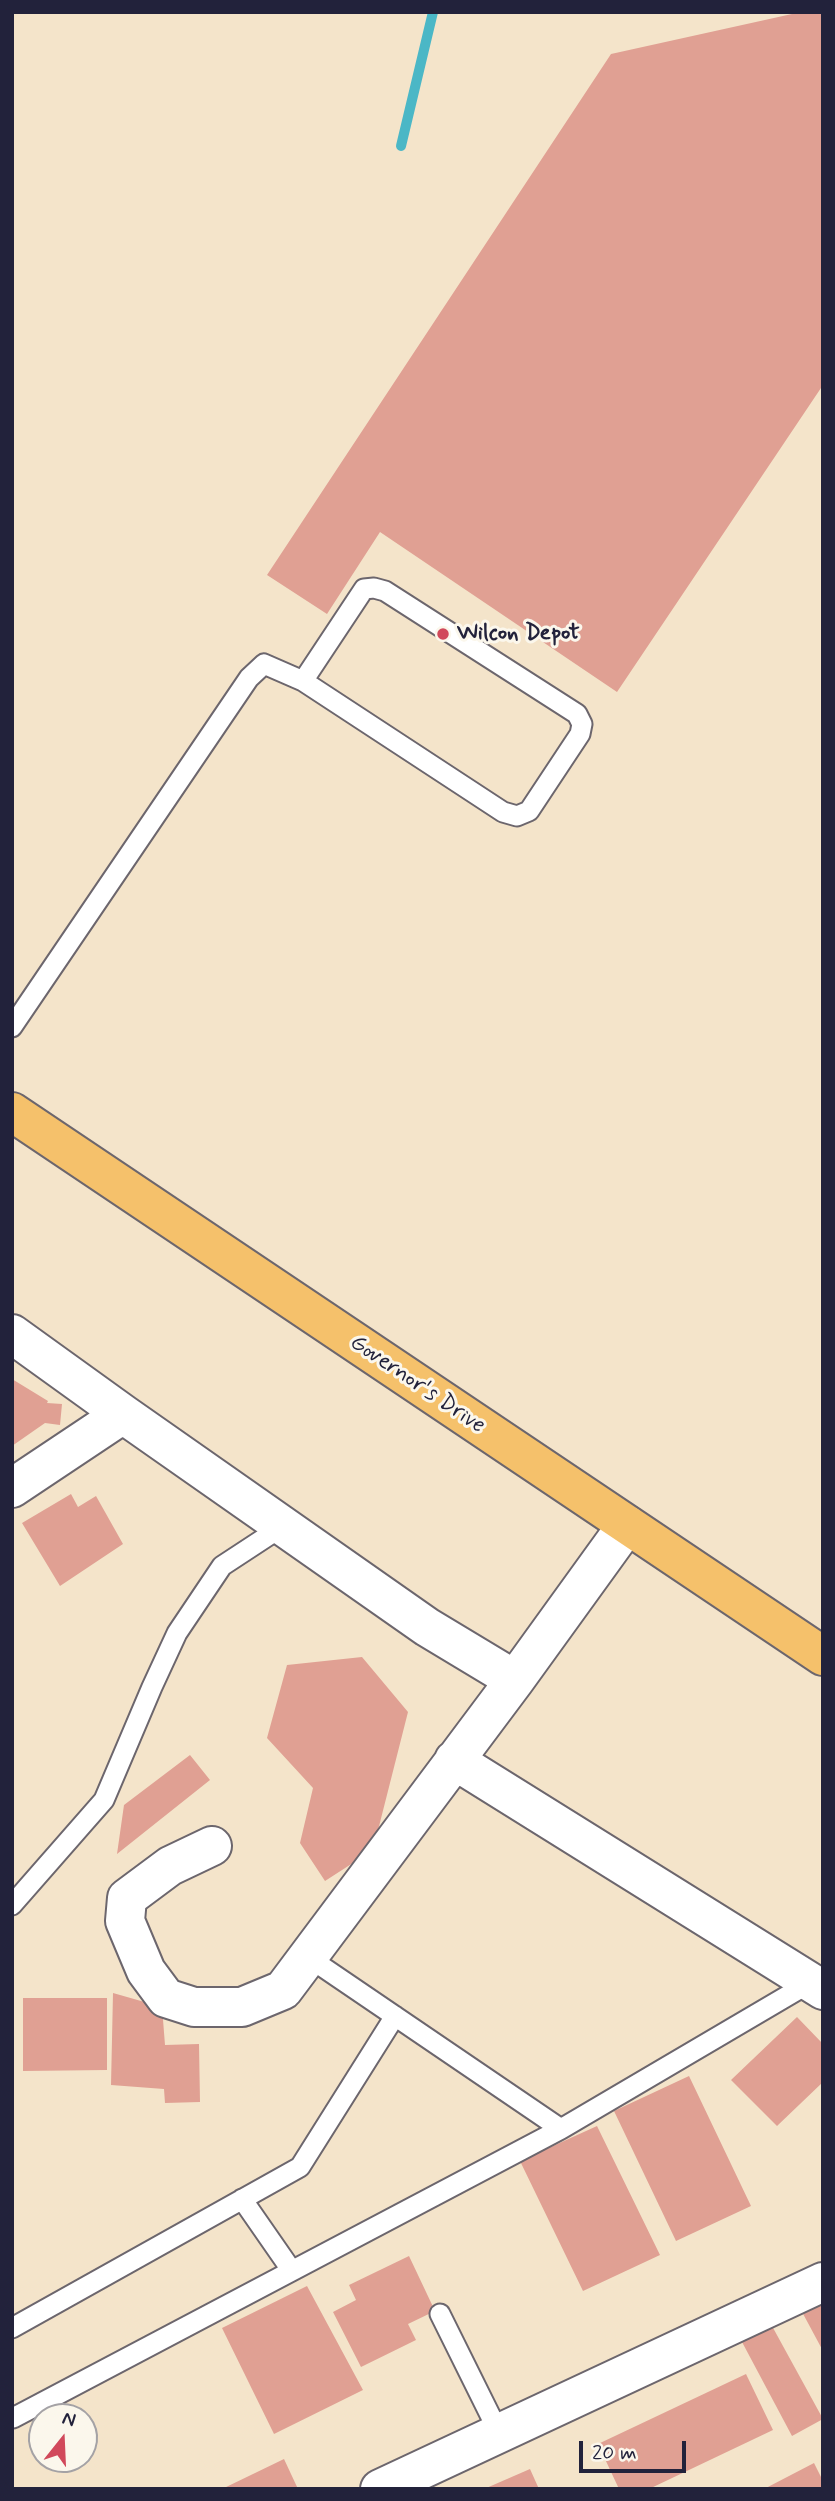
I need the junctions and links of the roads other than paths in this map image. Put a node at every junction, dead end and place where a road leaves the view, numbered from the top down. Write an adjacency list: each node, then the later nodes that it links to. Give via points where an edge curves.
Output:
1 (303, 681): 1 (lane, via 503,813 517,816 529,811 582,724 578,714 374,587 364,589); 2 (lane, via 264,664 249,678)
2 (12, 1027)
3 (12, 1112): 7 (main road, Governor's Drive)
4 (12, 1334): 5 (street)
5 (123, 1414): 6 (street); 8 (street)
6 (12, 1488)
7 (626, 1525): 9 (main road, Governor's Drive); 10 (street)
8 (283, 1526): 10 (street, via 427,1627); 13 (lane, via 222,1566 177,1633 104,1800)
9 (823, 1656)
10 (515, 1680): 11 (street)
11 (454, 1760): 14 (street); 15 (street)
12 (212, 1846): 14 (street, via 170,1866 127,1898 125,1921 132,1939 146,1971 166,1998 194,2007 242,2007 283,1990)
13 (12, 1905)
14 (308, 1957): 16 (lane)
15 (817, 1986): 17 (lane)
16 (396, 2016): 17 (lane); 18 (lane, via 300,2167)
17 (561, 2129): 19 (lane)
18 (242, 2199): 19 (lane); 22 (lane)
19 (292, 2271): 23 (lane)
20 (823, 2282): 24 (street)
21 (440, 2314): 24 (lane)
22 (12, 2328)
23 (12, 2416)
24 (499, 2434): 25 (street)
25 (380, 2489)

